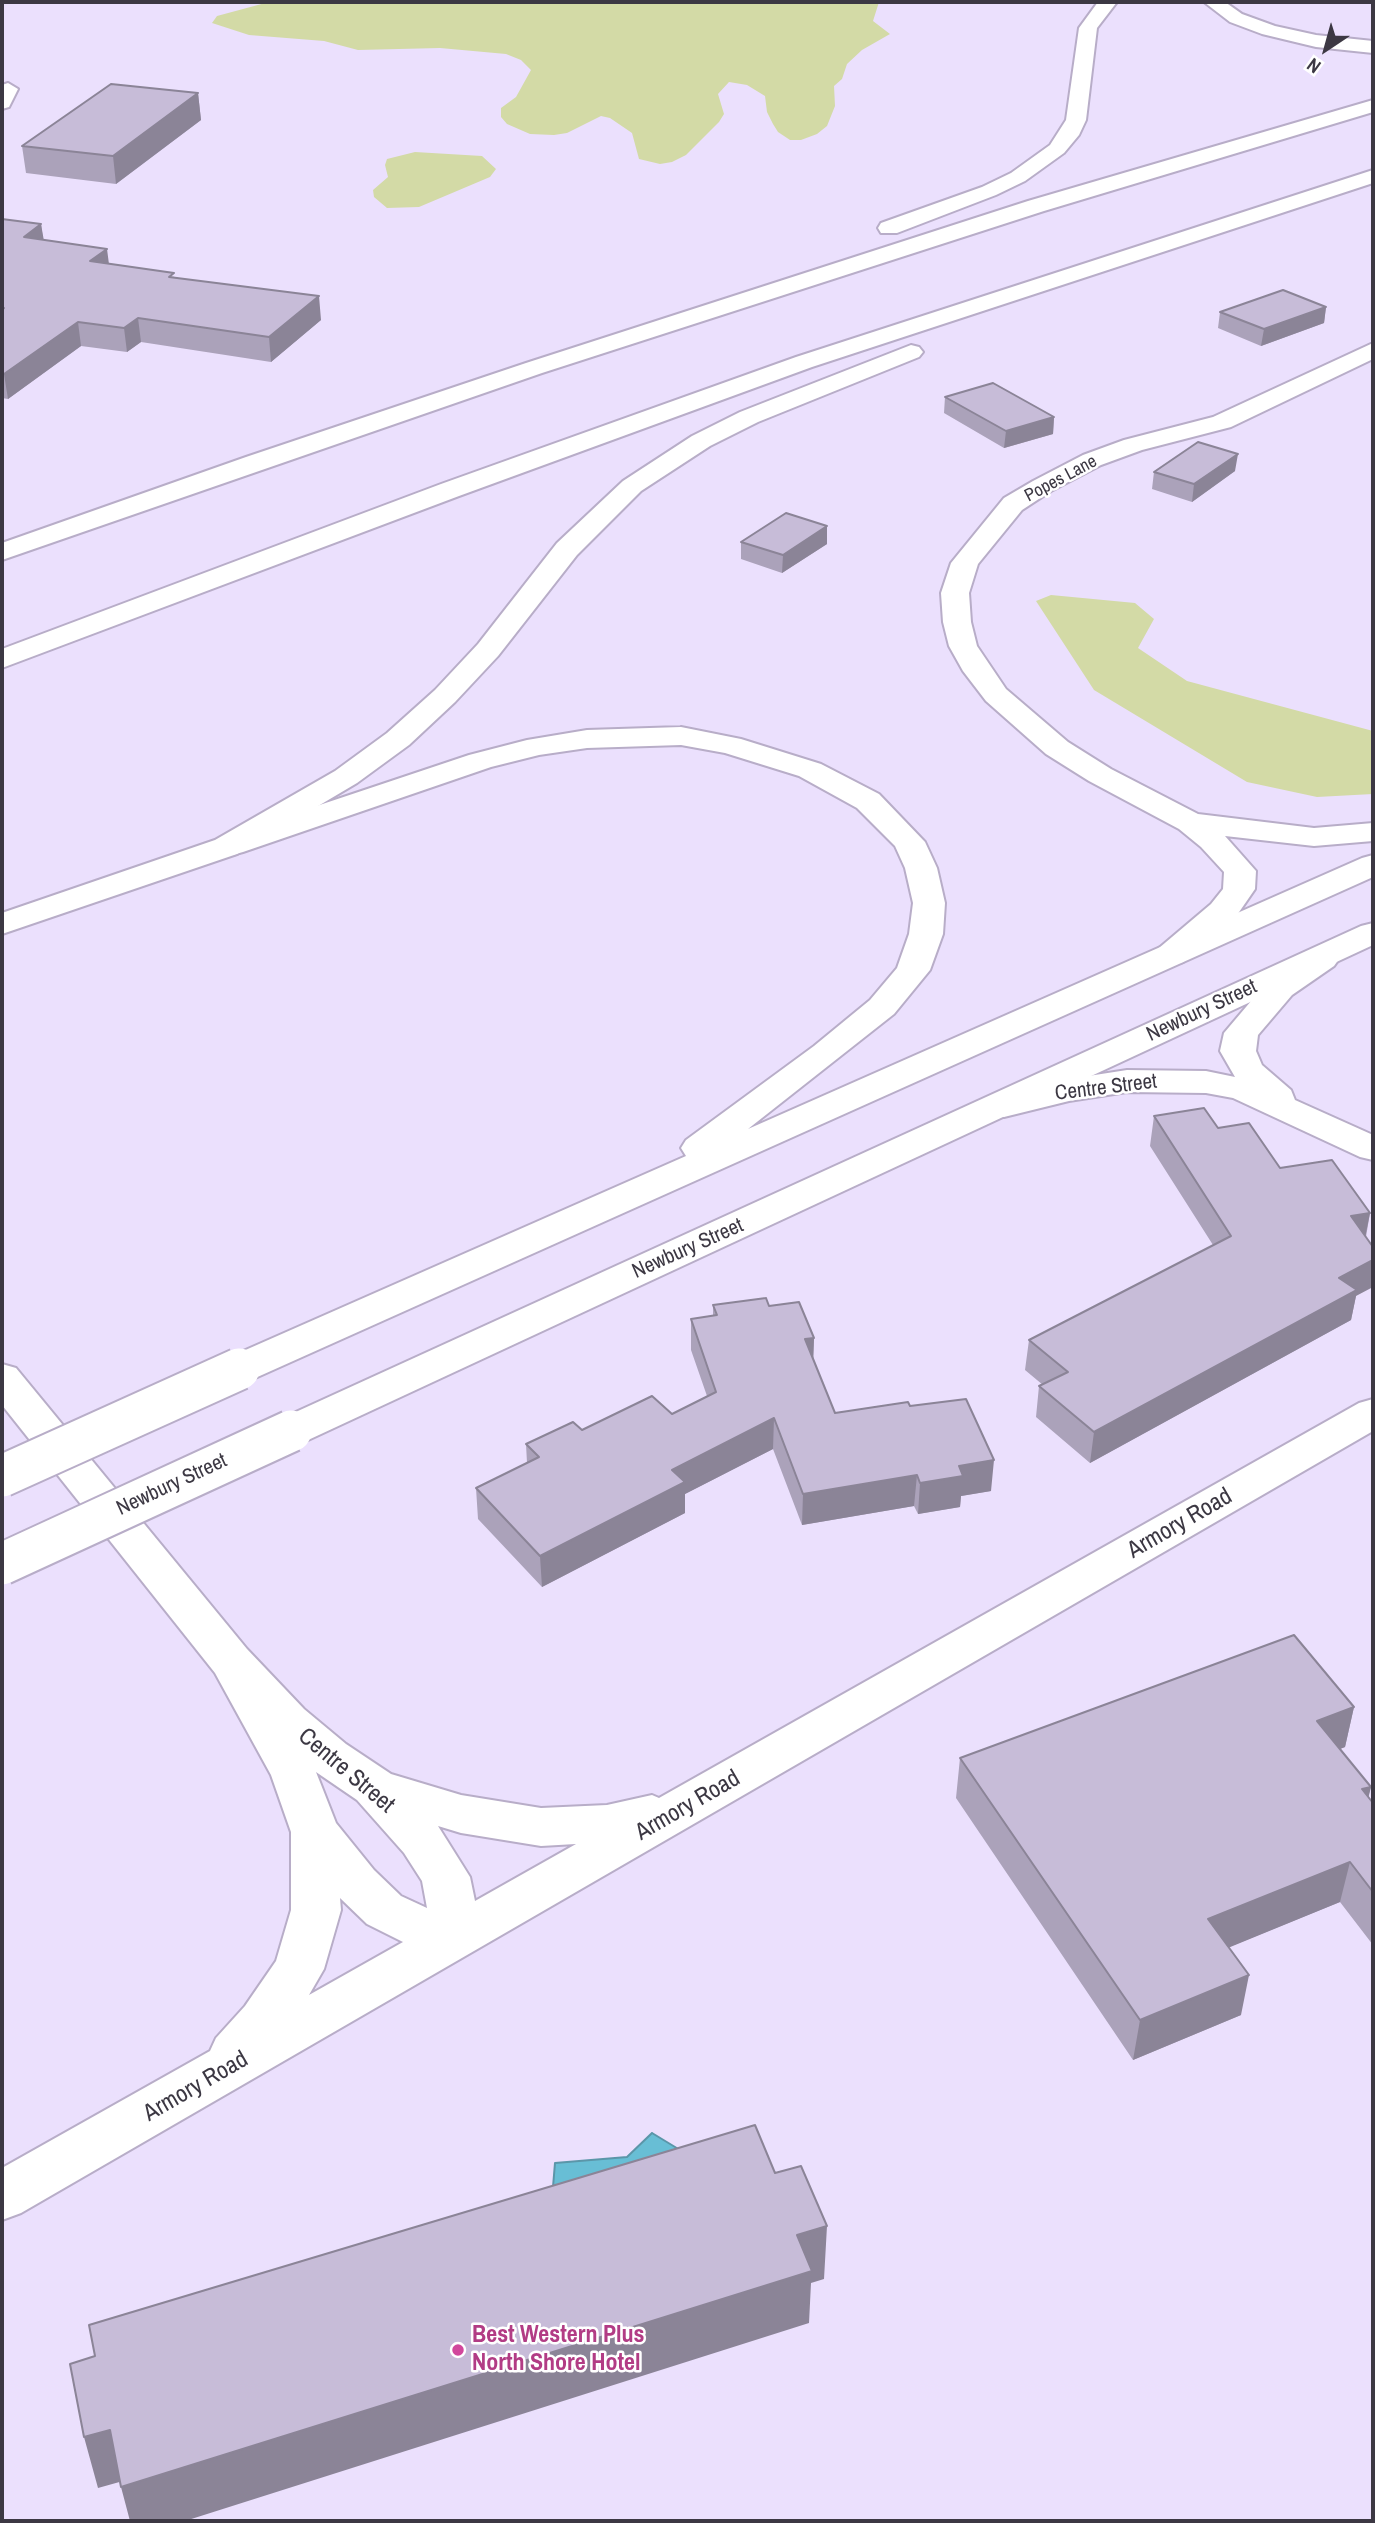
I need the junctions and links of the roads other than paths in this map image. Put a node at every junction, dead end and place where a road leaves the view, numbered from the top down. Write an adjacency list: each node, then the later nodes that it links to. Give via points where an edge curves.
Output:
1 (1108, 2): 7 (main road, via 1088,28 1076,120 1056,149 1018,177 989,191)
2 (1213, 2): 3 (main road, via 1237,18 1269,30)
3 (1373, 47)
4 (1373, 106): 10 (main road, via 1036,206)
5 (1373, 176): 6 (main road)
6 (1240, 217): 12 (main road, via 804,362 437,494); 15 (main road, via 749,417 701,441 632,486 598,517 545,575 488,650 398,739 346,777)
7 (873, 233)
8 (822, 253): 10 (main road)
9 (1373, 350): 13 (main road, Popes Lane, via 1222,422 1133,445 1042,486 1013,504 965,563 955,593 957,622 963,646 996,695 1057,747)
10 (534, 368): 11 (main road)
11 (2, 552)
12 (2, 659)
13 (1190, 822): 14 (main road, Popes Lane, via 1314,837); 20 (main road, Popes Lane, via 1240,871 1239,890 1223,911)
14 (1373, 832)
15 (226, 847): 17 (main road); 24 (main road, via 480,761 587,739 681,737 730,745 810,770 868,801 909,842 920,868 929,903 926,934 913,970 882,1007 826,1054)
16 (1373, 864): 20 (main road)
17 (2, 925)
18 (1373, 933): 19 (main road, Newbury Street)
19 (1338, 949): 21 (main road, Newbury Street); 22 (main road, Centre Street, via 1280,988 1241,1033 1238,1051 1245,1067)
20 (1171, 954): 24 (main road)
21 (992, 1109): 22 (main road, Centre Street, via 1069,1090 1169,1080 1244,1090); 28 (main road, Newbury Street, bridge)
22 (1299, 1114): 23 (main road, Centre Street)
23 (1373, 1149)
24 (643, 1191): 27 (main road, bridge)
25 (2, 1378): 29 (main road, Centre Street)
26 (1373, 1413): 31 (main road, Armory Road)
27 (2, 1476)
28 (2, 1564)
29 (231, 1661): 30 (main road, Centre Street, via 288,1721); 32 (main road, Centre Street, via 294,1774)
30 (374, 1787): 31 (main road, via 461,1814 541,1827 607,1824); 33 (main road, Centre Street, via 421,1839 446,1877)
31 (689, 1805): 33 (main road, Armory Road)
32 (316, 1832): 33 (main road, Centre Street, via 384,1910); 34 (main road, via 316,1910 299,1969 263,2021)
33 (453, 1938): 34 (main road, Armory Road)
34 (212, 2078): 35 (main road, Armory Road)
35 (2, 2196)

